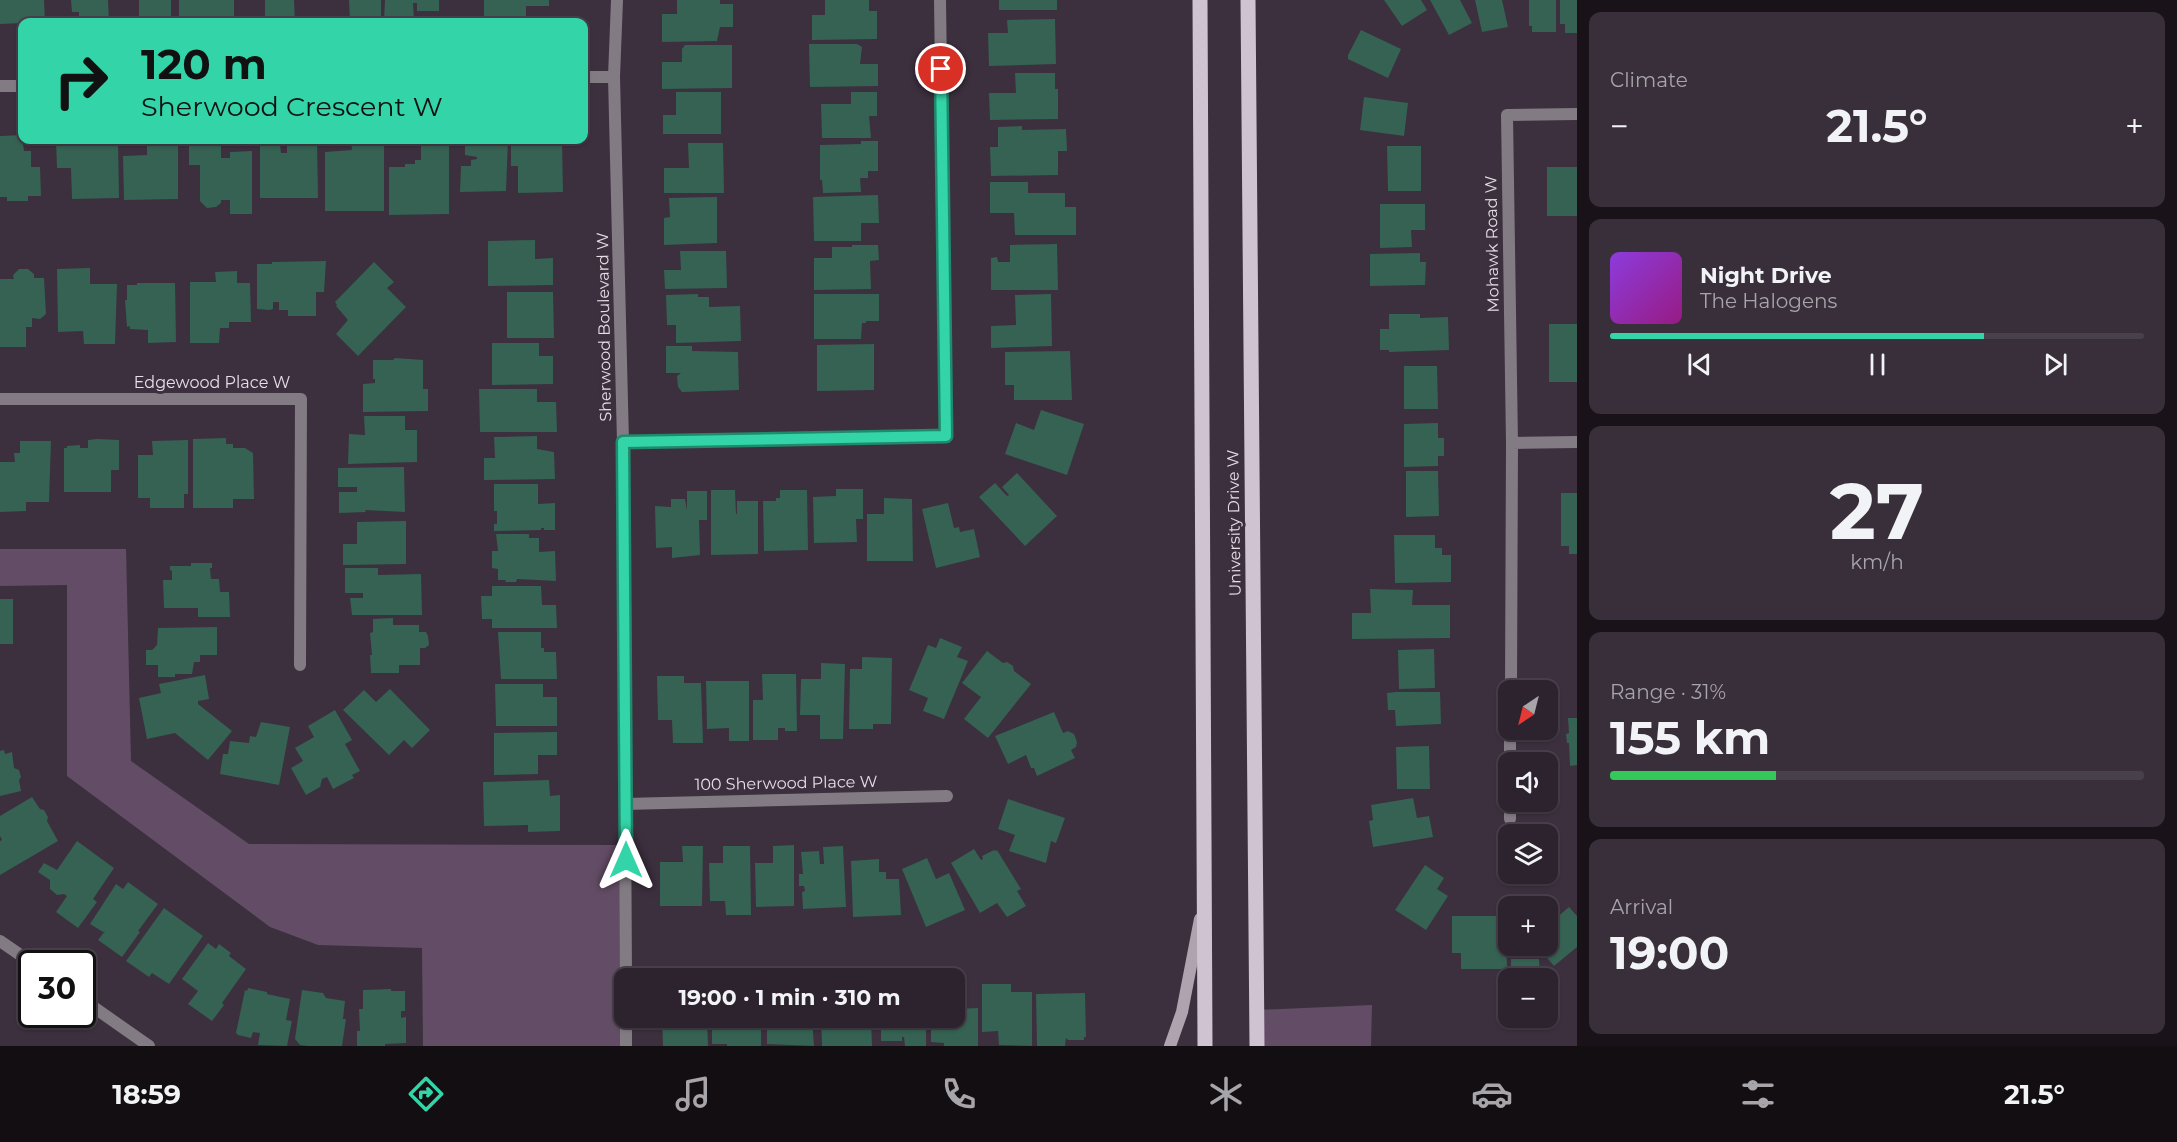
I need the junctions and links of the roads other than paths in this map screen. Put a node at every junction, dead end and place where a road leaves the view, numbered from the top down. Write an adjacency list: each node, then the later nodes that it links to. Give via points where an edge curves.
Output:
1 (617, 0): 6 (street, Sherwood Boulevard W)
2 (940, 0): 11 (street, via 946,436)
3 (1200, 0): 20 (main road, University Drive W)
4 (1248, 0): 30 (main road, University Drive W)
5 (588, 77): 6 (street)
6 (614, 77): 11 (street, Sherwood Boulevard W)
7 (0, 86): 8 (street)
8 (18, 86)
9 (1577, 114): 13 (street, Mohawk Road W, via 1507,115)
10 (0, 399): 14 (street, Edgewood Place W, via 302,399)
11 (623, 442): 17 (street, Sherwood Boulevard W)
12 (1577, 442): 13 (street)
13 (1512, 443): 15 (street, Mohawk Road W)
14 (300, 665)
15 (1511, 680)
16 (947, 796): 17 (street, 100 Sherwood Place W)
17 (625, 804): 23 (street, Sherwood Boulevard W)
18 (1510, 812): 19 (street)
19 (1510, 819)
20 (1203, 903): 28 (main road, via 1182,1012); 29 (main road, University Drive W)
21 (0, 941): 22 (street)
22 (18, 953)
23 (626, 968)
24 (96, 1009): 26 (street)
25 (626, 1028): 27 (street)
26 (149, 1046)
27 (626, 1046)
28 (1170, 1046)
29 (1205, 1046)
30 (1257, 1046)

